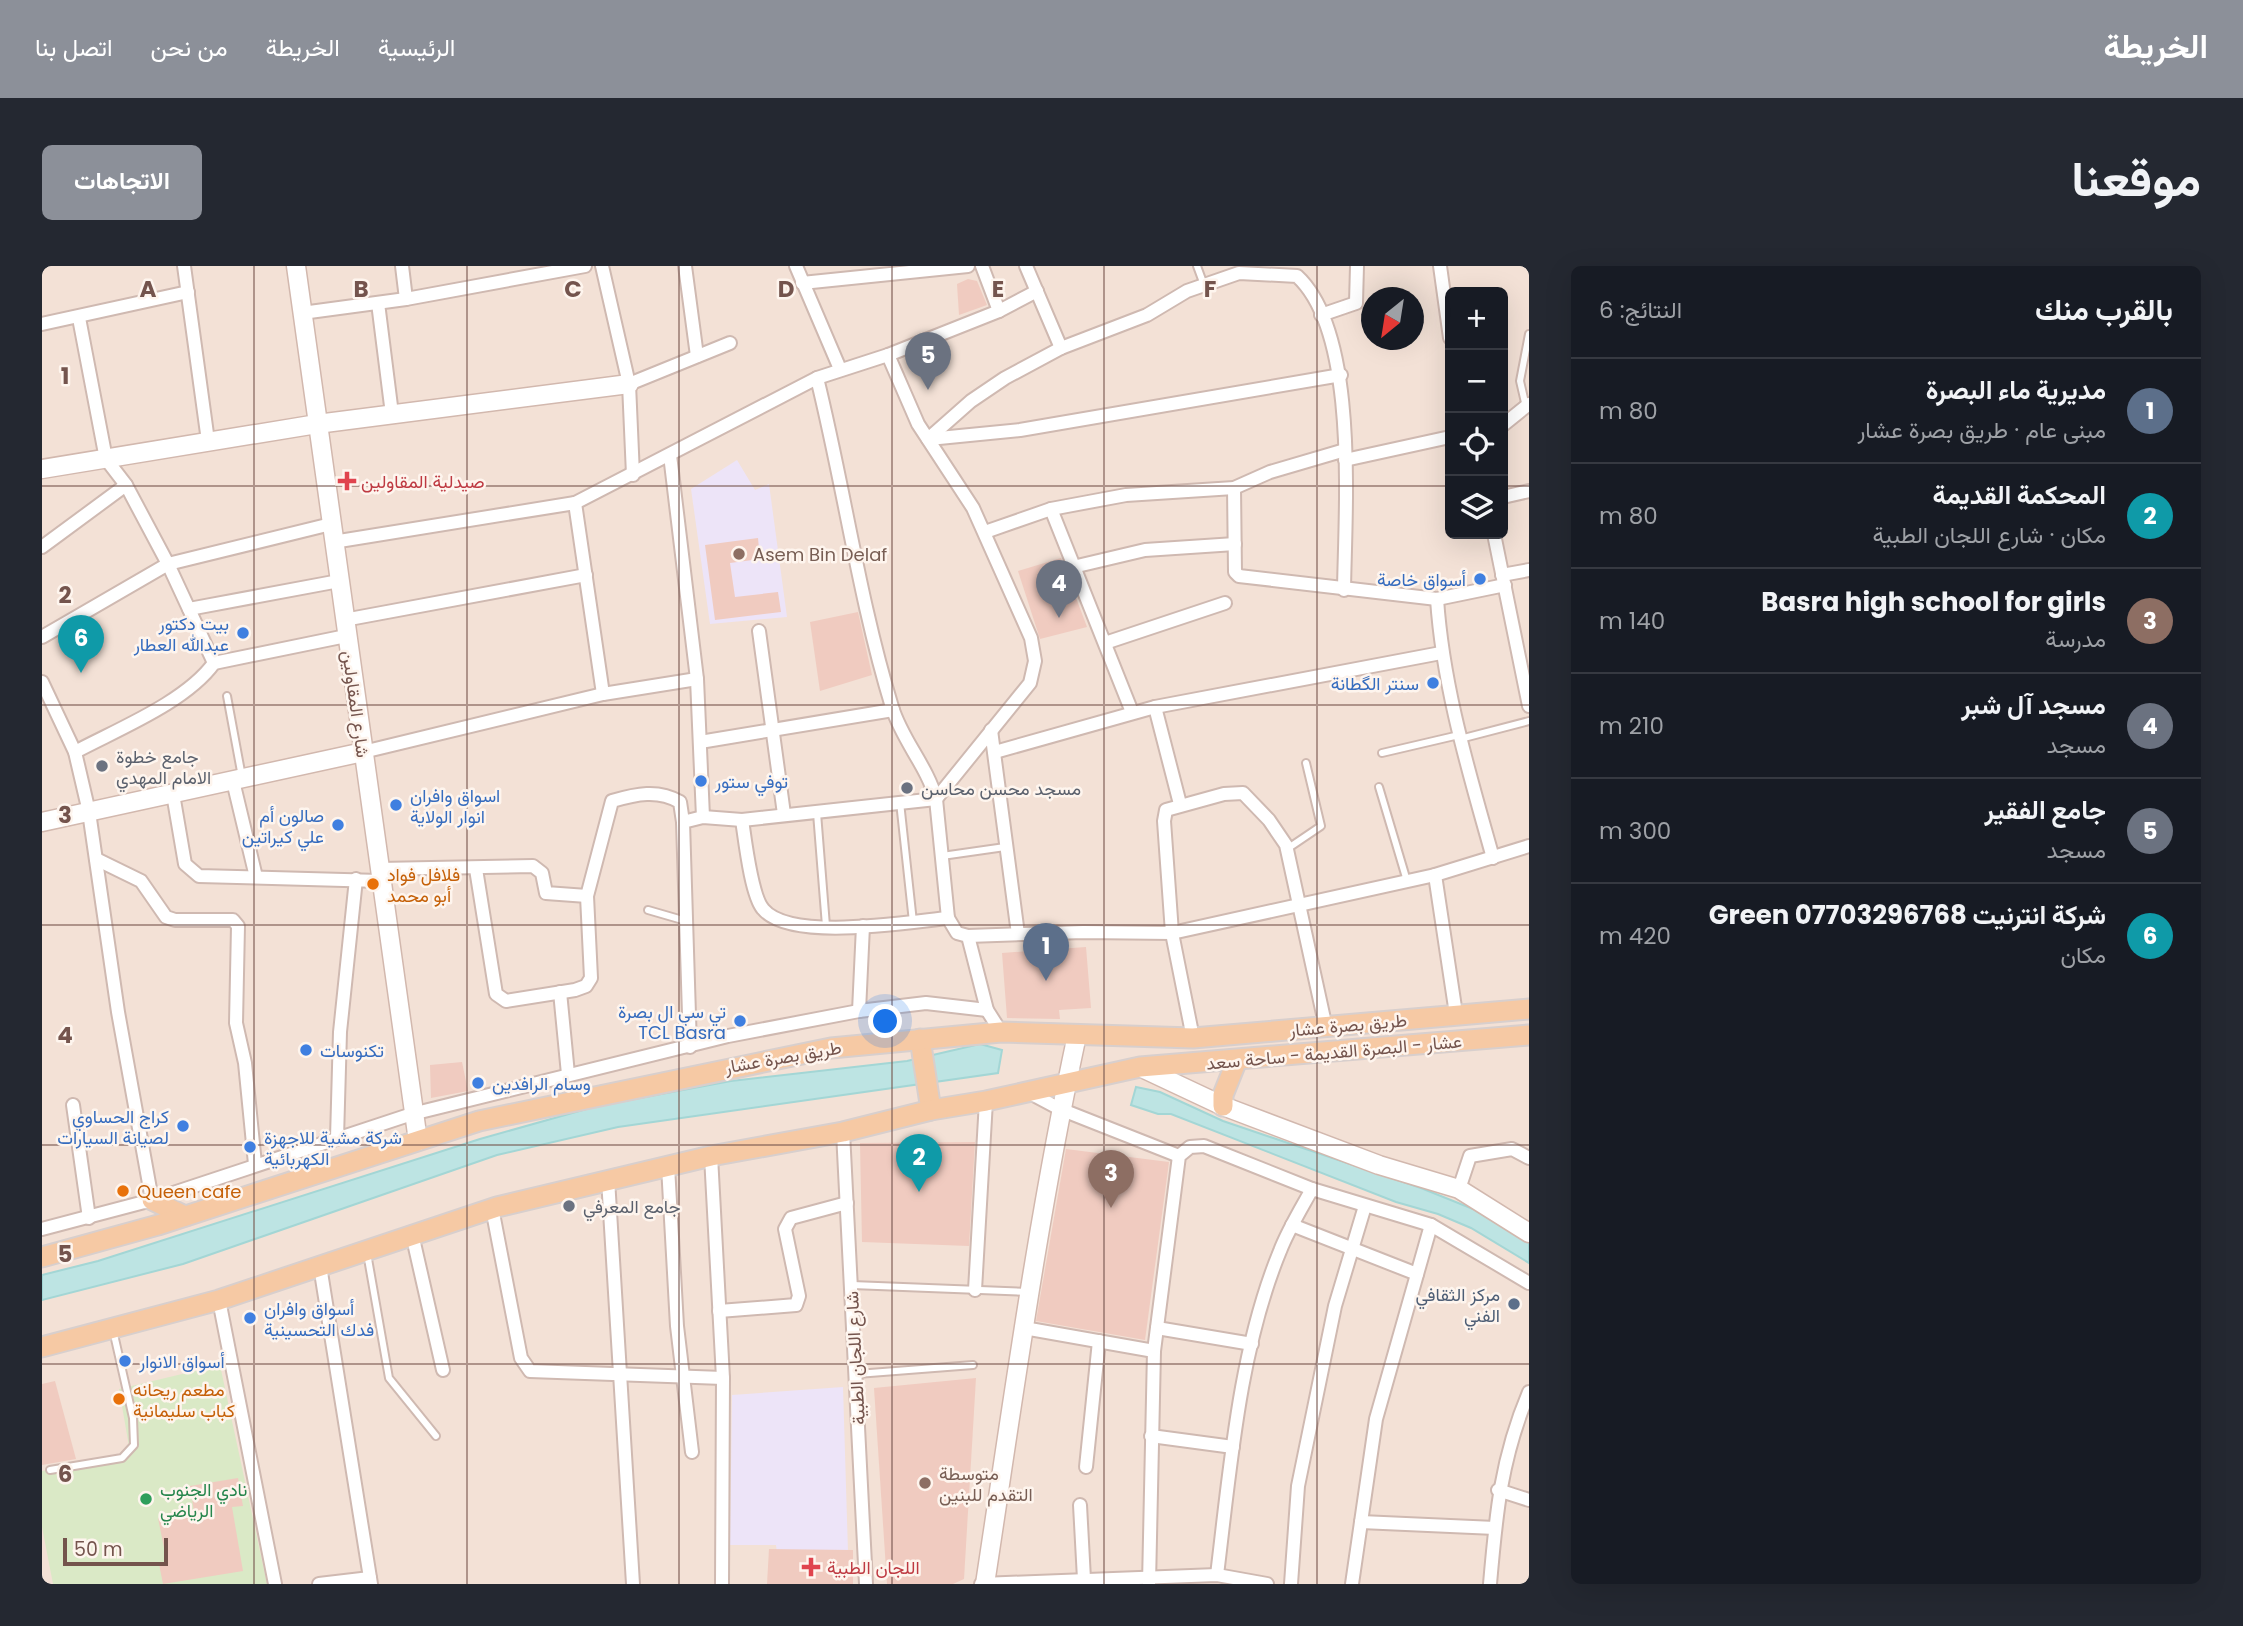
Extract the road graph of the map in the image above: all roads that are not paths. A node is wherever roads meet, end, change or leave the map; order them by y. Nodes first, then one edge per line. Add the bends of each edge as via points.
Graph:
1 (184, 266) edge
2 (296, 266) edge
3 (402, 266) edge
4 (585, 266) edge
5 (602, 266) edge
6 (685, 266) edge
7 (796, 266) edge
8 (968, 266) edge
9 (982, 266) edge
10 (1026, 266) edge
11 (1197, 266) edge
12 (1357, 266) edge
13 (1440, 266) edge
14 (903, 270) edge
15 (1238, 270) edge
16 (802, 283) junction
17 (1204, 285) junction
18 (1037, 291) junction
19 (188, 292) junction
20 (406, 299) junction
21 (1445, 302) edge
22 (378, 303) junction
23 (999, 310) junction
24 (302, 313) junction
25 (1321, 315) junction
26 (79, 317) junction
27 (42, 324) edge
28 (1529, 334) edge
29 (730, 343) dead end
30 (1061, 348) junction
31 (888, 355) junction
32 (697, 356) junction
33 (840, 369) junction
34 (1341, 375) junction
35 (817, 378) junction
36 (629, 384) junction
37 (1527, 405) edge
38 (392, 414) junction
39 (1508, 421) edge
40 (317, 424) junction
41 (1445, 438) edge
42 (929, 439) junction
43 (208, 442) junction
44 (670, 455) junction
45 (1345, 455) junction
46 (106, 459) junction
47 (43, 467) edge
48 (633, 475) junction
49 (126, 485) junction
50 (1234, 488) junction
51 (1529, 491) edge
52 (1508, 496) edge
53 (575, 503) junction
54 (1051, 509) junction
55 (332, 533) junction
56 (985, 533) junction
57 (1495, 539) edge
58 (1235, 544) junction
59 (42, 547) edge
60 (168, 564) junction
61 (1073, 567) junction
62 (1529, 570) edge
63 (586, 575) junction
64 (1503, 580) junction
65 (339, 582) junction
66 (1344, 590) junction
67 (1437, 599) junction
68 (1225, 603) dead end
69 (189, 609) junction
70 (345, 628) junction
71 (760, 631) dead end
72 (42, 637) edge
73 (1105, 643) junction
74 (1441, 653) junction
75 (214, 663) junction
76 (1525, 673) edge
77 (697, 679) junction
78 (42, 682) edge
79 (603, 694) junction
80 (227, 696) dead end
81 (1529, 706) edge
82 (1155, 707) junction
83 (893, 710) junction
84 (1132, 712) junction
85 (1529, 721) edge
86 (990, 730) junction
87 (773, 732) junction
88 (1459, 737) junction
89 (700, 742) junction
90 (75, 752) junction
91 (363, 752) junction
92 (995, 752) junction
93 (1382, 753) dead end
94 (1306, 763) dead end
95 (238, 780) junction
96 (1379, 787) dead end
97 (173, 794) junction
98 (936, 799) junction
99 (901, 802) junction
100 (1180, 804) junction
101 (816, 811) junction
102 (89, 812) junction
103 (784, 814) junction
104 (703, 817) junction
105 (742, 820) junction
106 (42, 822) edge
107 (682, 822) junction
108 (1529, 846) edge
109 (1005, 848) junction
110 (1287, 849) junction
111 (942, 856) junction
112 (1493, 858) junction
113 (96, 859) junction
114 (476, 869) junction
115 (1434, 874) junction
116 (379, 875) junction
117 (256, 877) junction
118 (356, 879) junction
119 (1407, 881) junction
120 (587, 896) junction
121 (1301, 905) junction
122 (648, 910) dead end
123 (948, 919) junction
124 (686, 920) junction
125 (913, 922) junction
126 (826, 926) junction
127 (863, 926) junction
128 (1172, 933) junction
129 (1018, 934) junction
130 (968, 936) junction
131 (560, 992) junction
132 (1529, 1009) edge
133 (987, 1010) junction
134 (859, 1011) junction
135 (1456, 1014) junction
136 (1326, 1028) junction
137 (1001, 1032) junction
138 (1077, 1035) junction
139 (1529, 1035) edge
140 (1193, 1038) junction
141 (921, 1045) junction
142 (690, 1047) junction
143 (1237, 1060) junction
144 (1140, 1067) junction
145 (568, 1074) junction
146 (1066, 1083) junction
147 (1027, 1091) junction
148 (986, 1101) junction
149 (930, 1103) junction
150 (73, 1105) dead end
151 (1223, 1107) junction
152 (1060, 1109) junction
153 (412, 1114) junction
154 (843, 1132) junction
155 (337, 1139) junction
156 (418, 1141) junction
157 (711, 1156) junction
158 (1179, 1156) junction
159 (1529, 1158) edge
160 (255, 1164) junction
161 (668, 1166) junction
162 (608, 1180) junction
163 (1311, 1189) junction
164 (1459, 1189) junction
165 (152, 1200) junction
166 (847, 1203) junction
167 (1365, 1206) junction
168 (492, 1208) junction
169 (185, 1216) junction
170 (89, 1218) junction
171 (1292, 1225) junction
172 (1432, 1226) junction
173 (42, 1229) edge
174 (1529, 1233) edge
175 (412, 1234) junction
176 (1352, 1250) junction
177 (366, 1251) junction
178 (42, 1257) edge
179 (320, 1266) junction
180 (1418, 1274) junction
181 (1529, 1283) edge
182 (852, 1285) junction
183 (975, 1290) junction
184 (1029, 1292) junction
185 (219, 1300) junction
186 (719, 1311) junction
187 (112, 1328) junction
188 (1024, 1328) junction
189 (1157, 1328) junction
190 (1100, 1341) junction
191 (1252, 1344) junction
192 (42, 1347) edge
193 (1154, 1351) junction
194 (973, 1365) dead end
195 (443, 1370) dead end
196 (621, 1373) junction
197 (857, 1374) junction
198 (683, 1376) junction
199 (723, 1378) junction
200 (1529, 1392) edge
201 (436, 1436) dead end
202 (1151, 1436) junction
203 (1233, 1447) junction
204 (692, 1452) dead end
205 (1086, 1467) dead end
206 (50, 1471) dead end
207 (1498, 1490) junction
208 (1529, 1500) edge
209 (1080, 1505) dead end
210 (1361, 1522) junction
211 (1495, 1528) junction
212 (1217, 1575) junction
213 (1084, 1579) junction
214 (1149, 1580) edge
215 (370, 1581) edge
216 (984, 1583) edge
217 (1259, 1583) edge
218 (275, 1584) edge
219 (319, 1584) edge
220 (632, 1584) edge
221 (722, 1584) edge
222 (866, 1584) edge
223 (1290, 1584) edge
224 (1352, 1584) edge
225 (1490, 1584) edge

1 - 19 street
2 - 24 street, شارع المقاولين
3 - 20 street
4 - 20 street
5 - 36 street
6 - 32 street
7 - 16 street
8 - 14 street
9 - 23 street
10 - 18 street
11 - 17 lane
12 - 25 street via 1356,303
13 - 21 street
14 - 16 street
15 - 17 street
15 - 25 street via 1297,276
16 - 33 street
17 - 30 street via 1147,315
18 - 23 street
18 - 30 street
19 - 26 street
19 - 43 street
20 - 22 street
22 - 24 street
22 - 38 street
23 - 31 street
24 - 40 street, شارع المقاولين
25 - 34 street
26 - 27 street
26 - 46 street
28 - 37 lane via 1520,381
29 - 32 street
30 - 42 street via 1004,378
31 - 33 street
31 - 42 street
32 - 36 street
33 - 35 street
34 - 42 street via 1020,430
34 - 45 street
35 - 44 street
35 - 83 street via 840,472 851,543
36 - 38 street
36 - 48 street
37 - 39 street
38 - 40 street
40 - 43 street
40 - 55 street, شارع المقاولين
41 - 45 street
42 - 56 street
43 - 46 street
44 - 48 street
44 - 77 street
45 - 50 street via 1270,472
45 - 66 street
46 - 47 street
46 - 49 street
48 - 53 street
49 - 59 street
49 - 60 street
50 - 54 street via 1126,495
50 - 58 street
51 - 52 street
53 - 55 street
53 - 63 street
54 - 56 street
54 - 61 street
55 - 60 street
55 - 65 street, شارع المقاولين
56 - 86 street via 1031,638 1035,661 1030,683
57 - 64 street
58 - 61 street via 1145,551
58 - 66 street via 1239,576
60 - 69 street
60 - 72 street
61 - 73 street
62 - 64 street
63 - 70 street
63 - 79 street
64 - 67 street
64 - 76 street
65 - 69 street
65 - 70 street, شارع المقاولين
66 - 67 street
67 - 74 street
68 - 73 street
69 - 75 street
70 - 75 street
70 - 91 street, شارع المقاولين
71 - 87 street
73 - 84 street
74 - 82 street
74 - 88 street
75 - 90 street via 182,692
76 - 81 street
77 - 79 street
77 - 89 street
78 - 90 street
79 - 91 street
80 - 95 lane
82 - 84 street
82 - 100 street
83 - 87 street
83 - 98 street
84 - 92 street
85 - 88 lane
86 - 92 street
86 - 98 street
87 - 89 street
87 - 103 street
88 - 93 lane
88 - 112 street
89 - 104 street
90 - 102 street
91 - 95 street
91 - 116 street, شارع المقاولين
92 - 109 street
94 - 110 lane via 1321,826
95 - 97 street
95 - 117 street
96 - 119 lane
97 - 102 street
97 - 117 street via 185,864 191,872
98 - 99 street
98 - 111 street
99 - 101 street
99 - 125 lane
100 - 110 street via 1243,793 1269,820
100 - 128 street via 1166,810 1164,821
101 - 103 street
101 - 126 lane
102 - 106 street
102 - 113 street
103 - 105 street
104 - 105 street
104 - 107 street
105 - 126 street via 761,908 797,925
107 - 120 street via 680,802 667,794 612,800
107 - 124 street
108 - 112 street
109 - 111 lane
109 - 129 street
110 - 121 street
111 - 123 street
112 - 115 street
113 - 160 street via 141,881 166,917 233,920 238,926 236,1023 245,1063
113 - 165 street
114 - 116 street
114 - 120 street via 533,866 542,873 546,893
114 - 131 street via 496,994 506,1002
115 - 119 street
115 - 135 street
116 - 118 street
116 - 153 street, شارع المقاولين
117 - 118 street
118 - 155 street via 340,1032
119 - 121 street
120 - 131 street via 591,978 586,986
121 - 128 street
121 - 136 street
122 - 124 lane
123 - 125 street
123 - 130 street via 957,933
124 - 142 street
125 - 127 street
126 - 127 street
127 - 134 street
128 - 129 street
128 - 140 street
129 - 130 street
130 - 133 street
131 - 145 street
132 - 135 main road, طريق بصرة عشار
133 - 134 street via 926,1003
133 - 137 street
134 - 142 street
135 - 136 main road, طريق بصرة عشار
136 - 140 main road, طريق بصرة عشار
137 - 138 main road, طريق بصرة عشار
137 - 141 main road, طريق بصرة عشار
138 - 140 main road, طريق بصرة عشار
138 - 146 street
139 - 143 main road, عشار - البصرة القديمة - ساحة سعد
141 - 149 main road
141 - 156 main road, طريق بصرة عشار via 831,1048 478,1121
142 - 145 street
143 - 144 main road, عشار - البصرة القديمة - ساحة سعد
143 - 151 main road
144 - 146 main road, عشار - البصرة القديمة - ساحة سعد
144 - 151 street
145 - 153 street
146 - 147 main road, عشار - البصرة القديمة - ساحة سعد
146 - 152 street
147 - 148 main road, عشار - البصرة القديمة - ساحة سعد
147 - 152 street
148 - 149 main road, عشار - البصرة القديمة - ساحة سعد
148 - 183 street
149 - 154 main road, عشار - البصرة القديمة - ساحة سعد
150 - 170 street
151 - 164 street
152 - 158 street
152 - 184 street
153 - 155 street
153 - 156 street, شارع المقاولين
154 - 157 main road, عشار - البصرة القديمة - ساحة سعد
154 - 166 street, شارع اللجان الطبية
155 - 160 street
156 - 169 main road, طريق بصرة عشار
157 - 161 main road, عشار - البصرة القديمة - ساحة سعد
157 - 186 street
158 - 163 street via 1190,1147 1204,1146
158 - 189 street
159 - 164 street via 1512,1149 1470,1156
160 - 165 street
161 - 162 main road, عشار - البصرة القديمة - ساحة سعد
161 - 198 street
162 - 168 main road, عشار - البصرة القديمة - ساحة سعد
162 - 196 street
163 - 167 street
163 - 171 street
164 - 174 street
165 - 169 main road
165 - 170 street
166 - 182 street, شارع اللجان الطبية
166 - 186 street via 791,1218 785,1229 799,1296 796,1305
167 - 172 street
167 - 176 street
168 - 175 main road, عشار - البصرة القديمة - ساحة سعد
168 - 196 street via 521,1358 530,1371
169 - 178 main road, طريق بصرة عشار
170 - 173 street
171 - 176 street
171 - 191 street via 1279,1251
172 - 180 street
172 - 181 street
175 - 177 main road, عشار - البصرة القديمة - ساحة سعد
175 - 195 street
176 - 180 street
176 - 223 street via 1335,1306 1298,1486
177 - 179 main road, عشار - البصرة القديمة - ساحة سعد
177 - 201 lane via 389,1378
179 - 185 main road, عشار - البصرة القديمة - ساحة سعد
179 - 215 street
180 - 210 street via 1376,1419
182 - 183 lane
182 - 197 street, شارع اللجان الطبية
183 - 184 lane
184 - 188 street
185 - 187 main road, عشار - البصرة القديمة - ساحة سعد
185 - 218 street
186 - 199 street
187 - 192 main road, عشار - البصرة القديمة - ساحة سعد
187 - 206 lane via 134,1445 122,1458
188 - 190 street
188 - 216 street
189 - 191 street
189 - 193 street
190 - 193 street
190 - 205 street
191 - 203 street
193 - 202 street
194 - 197 lane
196 - 198 street
196 - 220 street
197 - 222 street, شارع اللجان الطبية
198 - 199 street
198 - 204 street
199 - 221 street
200 - 207 street
202 - 203 street
202 - 214 street
203 - 212 street
207 - 208 street
207 - 211 street
209 - 213 street
210 - 211 street
210 - 224 street
211 - 225 street
212 - 214 street
212 - 217 street
213 - 214 street
213 - 216 street
215 - 219 street

